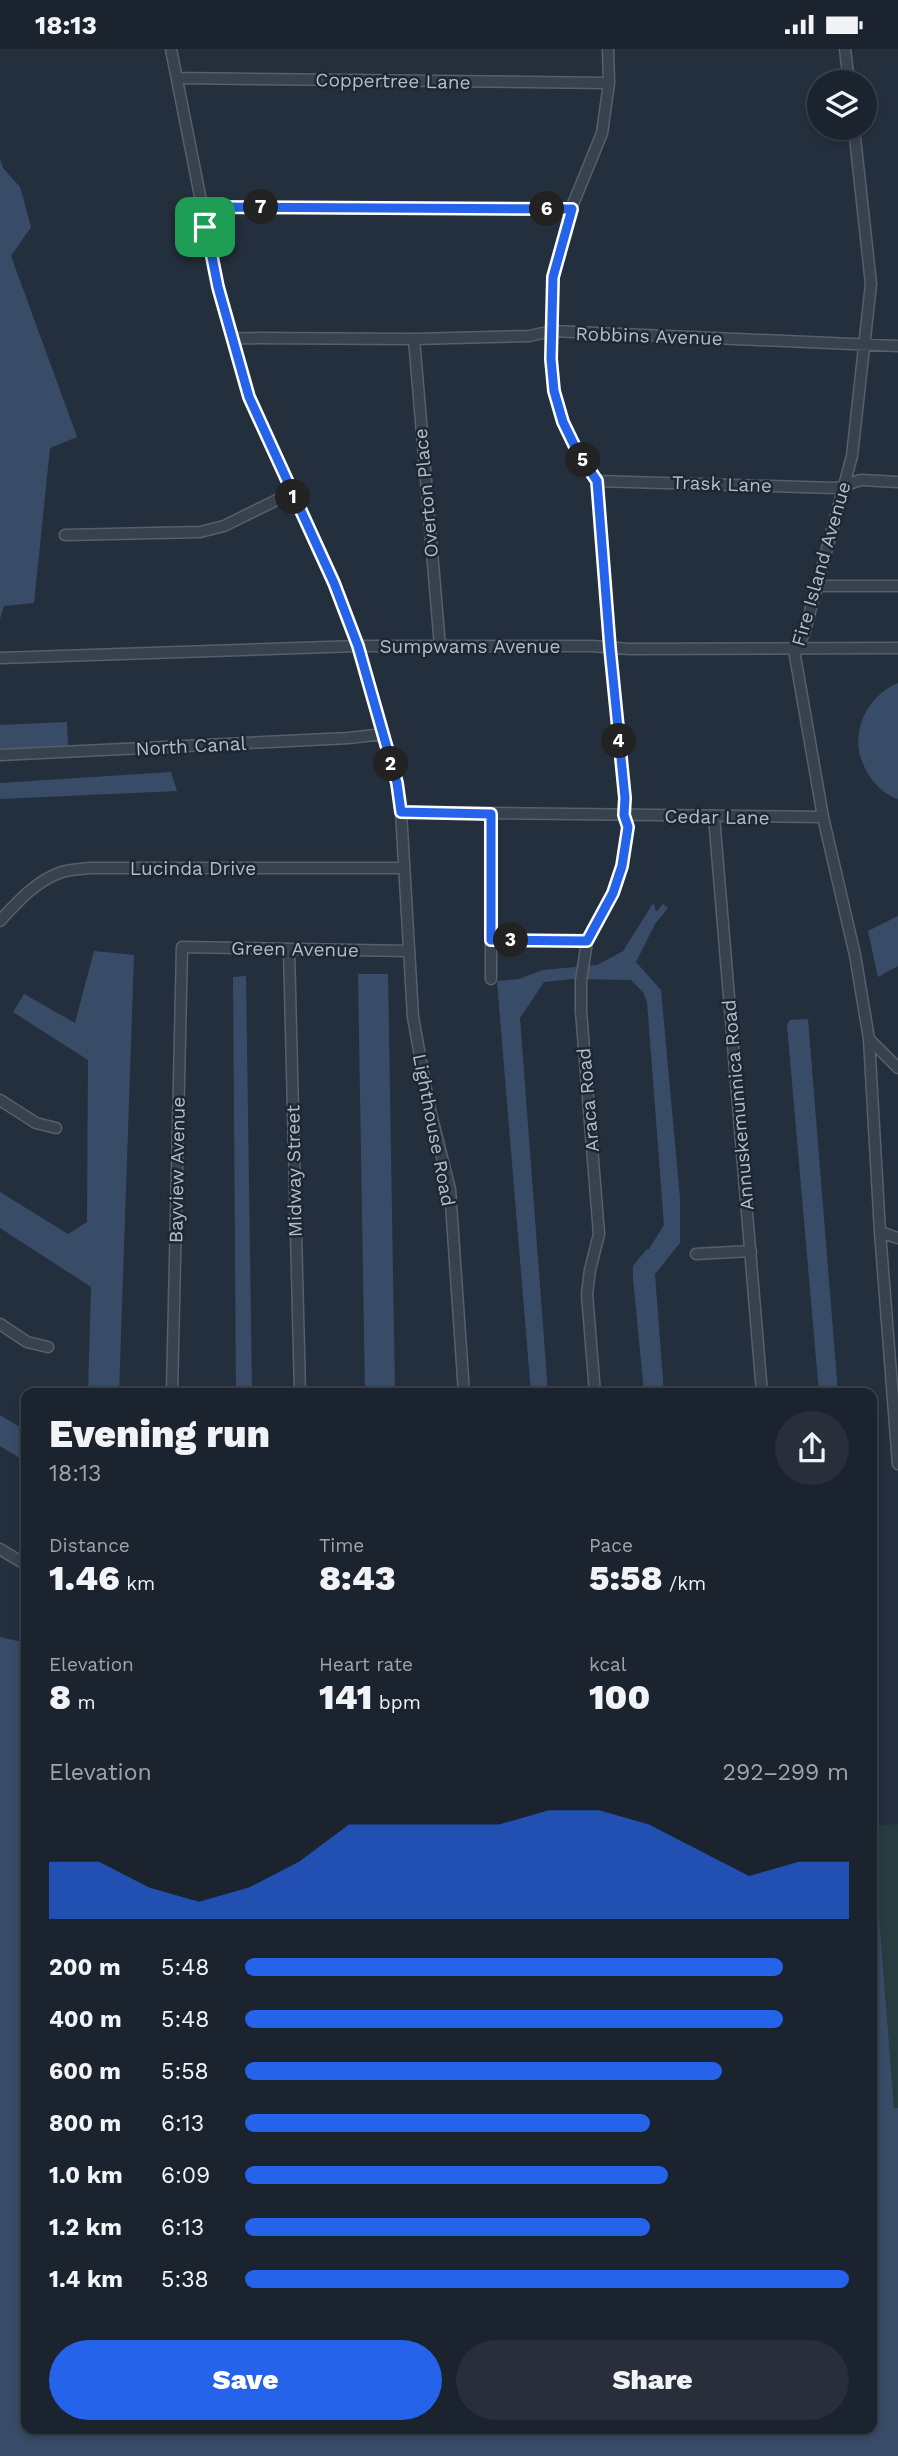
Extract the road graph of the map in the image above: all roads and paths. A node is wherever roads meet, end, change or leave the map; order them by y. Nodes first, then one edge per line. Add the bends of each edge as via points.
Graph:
1 (171, 49) edge
2 (608, 49) edge
3 (845, 49) edge
4 (848, 70) edge
5 (177, 78) junction
6 (610, 83) junction
7 (855, 140) edge
8 (202, 207) junction
9 (572, 209) junction
10 (552, 331) junction
11 (233, 338) junction
12 (414, 339) junction
13 (864, 345) junction
14 (898, 347) edge
15 (597, 481) junction
16 (898, 482) edge
17 (846, 484) junction
18 (291, 493) junction
19 (65, 535) dead end
20 (817, 586) junction
21 (898, 586) edge
22 (358, 646) junction
23 (440, 646) junction
24 (610, 648) junction
25 (898, 648) edge
26 (794, 650) junction
27 (0, 658) edge
28 (383, 734) junction
29 (0, 755) edge
30 (401, 812) junction
31 (491, 814) junction
32 (624, 815) junction
33 (714, 817) junction
34 (823, 817) junction
35 (404, 869) junction
36 (0, 921) edge
37 (491, 940) junction
38 (587, 941) junction
39 (182, 947) joint
40 (289, 949) junction
41 (408, 951) junction
42 (491, 979) dead end
43 (869, 1039) junction
44 (898, 1068) edge
45 (0, 1100) edge
46 (56, 1128) dead end
47 (880, 1232) junction
48 (898, 1238) edge
49 (751, 1251) junction
50 (696, 1254) dead end
51 (0, 1324) edge
52 (48, 1347) dead end
53 (172, 1388) edge
54 (300, 1388) edge
55 (464, 1388) edge
56 (595, 1388) edge
57 (762, 1388) edge
58 (898, 1464) edge
59 (0, 1549) edge
60 (21, 1562) edge

1 - 5 street
2 - 6 street
3 - 4 street
5 - 6 street, Coppertree Lane
5 - 8 street
6 - 9 street via 602,133
7 - 13 street, Fire Island Avenue via 871,283
8 - 9 street
8 - 11 street
9 - 10 street via 553,277
10 - 12 street, Robbins Avenue via 529,336
10 - 13 street, Robbins Avenue
10 - 15 street via 554,391 563,422
11 - 12 street, Robbins Avenue
11 - 18 street via 249,397
12 - 23 street, Overton Place
13 - 14 street, Robbins Avenue
13 - 17 street, Fire Island Avenue
15 - 17 street, Trask Lane via 836,488
15 - 24 street, Araca Road
16 - 17 street, Trask Lane
17 - 20 street, Fire Island Avenue
18 - 19 street via 224,526 200,532
18 - 22 street
20 - 21 street
20 - 26 street, Fire Island Avenue via 804,634
22 - 23 street, Sumpwams Avenue
22 - 27 street, Sumpwams Avenue
22 - 28 street
23 - 24 street, Sumpwams Avenue
24 - 26 street, Sumpwams Avenue
24 - 32 street, Araca Road
25 - 26 street, Sumpwams Avenue
26 - 34 street, Fire Island Avenue
28 - 29 street, North Canal
28 - 30 street
30 - 31 street, Cedar Lane
30 - 35 street
31 - 32 street, Cedar Lane
31 - 37 street
32 - 33 street, Cedar Lane
32 - 38 street, Araca Road via 628,827 622,866
33 - 34 street, Cedar Lane
33 - 49 street, Annuskemunnica Road
34 - 43 street, Fire Island Avenue
35 - 36 street, Lucinda Drive via 90,868 62,872 43,881
35 - 41 street
37 - 38 street
37 - 42 street
38 - 56 street, Araca Road via 581,1011 599,1234 587,1294
39 - 40 street, Green Avenue
39 - 53 street, Bayview Avenue
40 - 41 street, Green Avenue
40 - 54 street, Midway Street
41 - 55 street, Lighthouse Road via 421,1065 450,1189
43 - 44 street
43 - 47 street, Fire Island Avenue
45 - 46 street via 36,1123
47 - 48 street
47 - 58 street, Fire Island Avenue
49 - 50 street
49 - 57 street, Annuskemunnica Road
51 - 52 street via 27,1342
59 - 60 street

